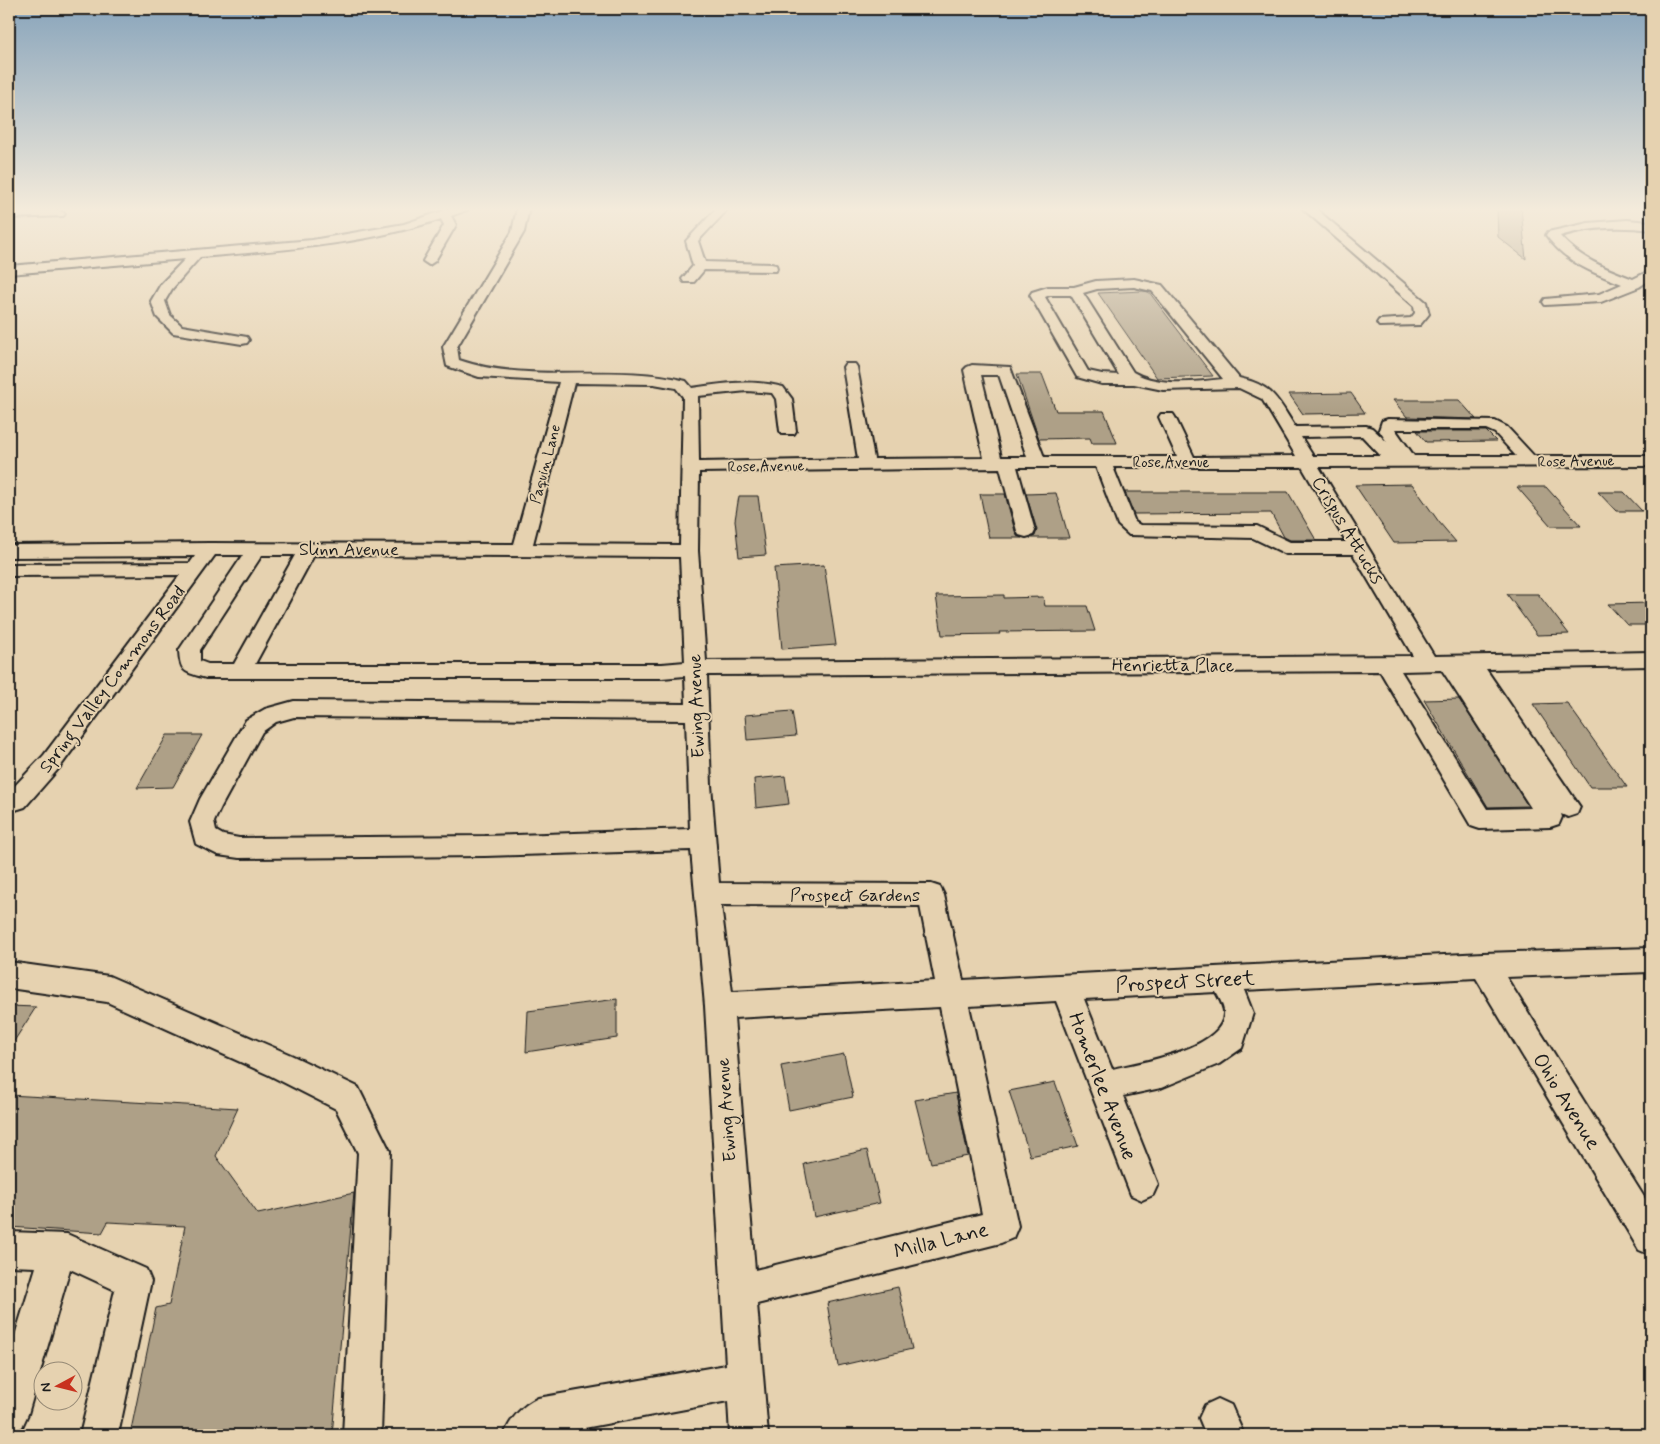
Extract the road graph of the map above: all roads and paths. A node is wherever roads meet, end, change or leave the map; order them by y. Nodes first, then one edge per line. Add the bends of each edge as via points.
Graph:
1 (177, 275) edge
2 (492, 275) edge
3 (692, 275) edge
4 (1386, 275) edge
5 (1612, 275) edge
6 (1649, 275) edge
7 (689, 279) dead end
8 (1634, 284) junction
9 (1075, 291) junction
10 (1550, 302) dead end
11 (1384, 323) dead end
12 (242, 340) dead end
13 (850, 367) dead end
14 (568, 378) junction
15 (1133, 380) junction
16 (1234, 382) junction
17 (690, 393) junction
18 (1167, 417) dead end
19 (788, 432) dead end
20 (1290, 432) junction
21 (1651, 461) edge
22 (1037, 462) junction
23 (1103, 462) junction
24 (1188, 462) junction
25 (1308, 462) junction
26 (1402, 462) junction
27 (1530, 462) junction
28 (1001, 463) junction
29 (867, 465) junction
30 (692, 467) junction
31 (1026, 531) dead end
32 (1359, 548) junction
33 (210, 549) junction
34 (257, 549) junction
35 (308, 549) junction
36 (522, 550) junction
37 (9, 551) edge
38 (689, 551) junction
39 (195, 569) junction
40 (9, 570) edge
41 (1651, 659) edge
42 (1448, 663) junction
43 (1386, 664) junction
44 (696, 668) junction
45 (241, 670) junction
46 (697, 712) junction
47 (9, 802) edge
48 (1568, 807) dead end
49 (703, 839) junction
50 (707, 894) junction
51 (1651, 960) edge
52 (1483, 965) junction
53 (9, 976) edge
54 (1225, 978) junction
55 (1065, 987) junction
56 (952, 994) junction
57 (719, 1006) junction
58 (1103, 1086) junction
59 (1142, 1184) dead end
60 (1651, 1238) edge
61 (9, 1249) edge
62 (58, 1251) junction
63 (739, 1291) junction
64 (745, 1380) junction
65 (9, 1414) edge
66 (531, 1426) edge
67 (99, 1435) edge
68 (362, 1435) edge
69 (749, 1435) edge

1 - 12 street via 158,300 164,317 178,330
2 - 14 street via 450,347 452,362 479,372
3 - 7 street
4 - 11 street via 1421,306 1422,314 1415,322
5 - 8 street
6 - 8 street
8 - 10 street via 1601,298
9 - 15 street
9 - 15 street via 1037,295 1082,374 1102,379
9 - 16 street via 1096,285 1134,283 1157,288
13 - 29 street
14 - 17 street via 654,379 681,384
14 - 36 street, Paquin Lane
15 - 16 street via 1166,386
16 - 20 street, Crispus Attucks via 1268,396
17 - 19 street via 722,388 778,390 784,399
17 - 30 street, Ewing Avenue
18 - 24 street
20 - 25 street, Crispus Attucks
20 - 26 street via 1366,431
21 - 27 street, Rose Avenue
22 - 23 street, Rose Avenue
22 - 28 street, Rose Avenue
22 - 28 street via 1005,370 972,370
23 - 24 street, Rose Avenue
23 - 32 street via 1127,524 1136,530 1256,532 1286,548
24 - 25 street, Rose Avenue
25 - 26 street, Rose Avenue
25 - 32 street, Crispus Attucks
26 - 27 street, Rose Avenue
26 - 27 street via 1387,430 1388,424 1489,424 1501,430
28 - 29 street, Rose Avenue
28 - 31 street
29 - 30 street, Rose Avenue
30 - 38 street, Ewing Avenue
32 - 42 street, Crispus Attucks
33 - 34 street, Slinn Avenue
33 - 37 street, Slinn Avenue
33 - 39 street, Spring Valley Commons Road
34 - 35 street, Slinn Avenue
34 - 45 street, Henrietta Place via 189,650 190,665 206,671
35 - 36 street, Slinn Avenue
35 - 45 street
36 - 38 street, Slinn Avenue
38 - 44 street, Ewing Avenue
39 - 40 street
39 - 47 street, Spring Valley Commons Road via 52,761 16,800
41 - 42 street, Henrietta Place
42 - 43 street, Henrietta Place
42 - 43 street via 1550,817 1480,819
42 - 48 street
43 - 44 street, Henrietta Place
44 - 45 street, Henrietta Place via 662,671
44 - 46 street, Ewing Avenue
46 - 49 street, Ewing Avenue
46 - 49 street via 294,709 277,712 254,726 202,822 204,837 218,845 239,848 484,846
49 - 50 street, Ewing Avenue
50 - 56 street, Prospect Gardens via 931,895
50 - 57 street, Ewing Avenue
51 - 52 street, Prospect Street
52 - 54 street, Prospect Street
52 - 60 street, Ohio Avenue
53 - 68 street via 109,989 347,1098 374,1152
54 - 55 street, Prospect Street
54 - 58 street via 1239,1012 1232,1038 1209,1054 1161,1073
55 - 56 street, Prospect Street
55 - 58 street, Homerlee Avenue
56 - 57 street, Prospect Street
56 - 63 street, Milla Lane via 1001,1226
57 - 63 street, Ewing Avenue
58 - 59 street, Homerlee Avenue
61 - 62 street
62 - 65 street
62 - 67 street via 67,1251 134,1281
63 - 64 street, Ewing Avenue
64 - 66 street
64 - 69 street, Ewing Avenue

